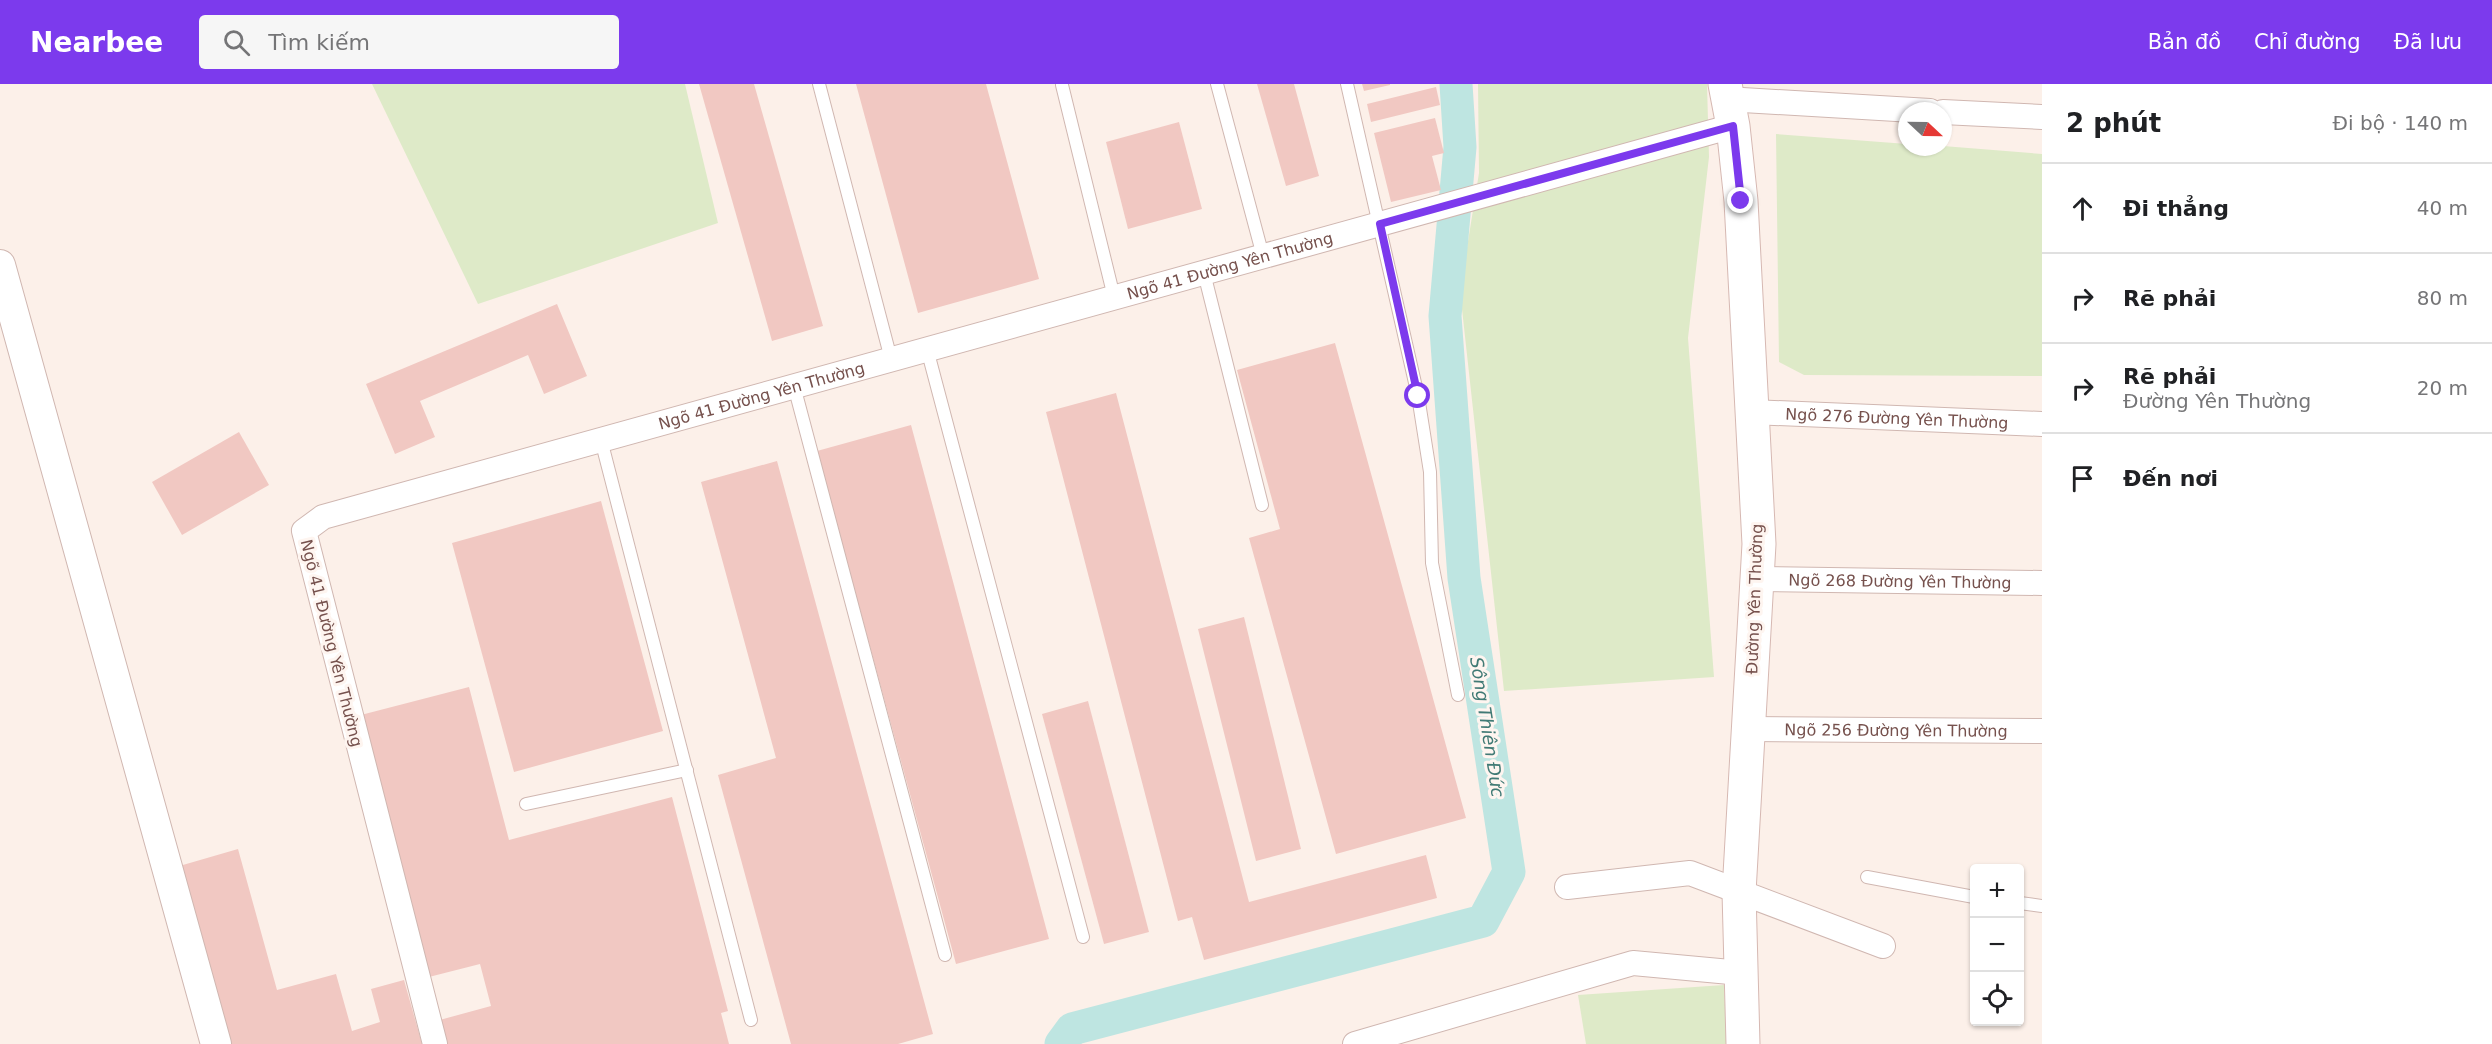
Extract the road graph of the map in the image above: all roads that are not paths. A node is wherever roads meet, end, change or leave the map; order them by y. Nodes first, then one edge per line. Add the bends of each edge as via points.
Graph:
1 (819, 84) edge
2 (1217, 84) edge
3 (1347, 84) edge
4 (1062, 85) edge
5 (1728, 103) edge
6 (1898, 110) edge
7 (1952, 112) edge
8 (2042, 117) edge
9 (1380, 224) junction
10 (1263, 256) junction
11 (0, 265) edge
12 (1204, 273) junction
13 (1113, 297) junction
14 (927, 349) junction
15 (891, 359) junction
16 (794, 386) junction
17 (1751, 412) junction
18 (2042, 424) edge
19 (601, 440) junction
20 (1262, 505) dead end
21 (1758, 579) junction
22 (2042, 583) edge
23 (1458, 695) dead end
24 (1749, 729) junction
25 (2042, 731) edge
26 (687, 770) junction
27 (526, 804) dead end
28 (1867, 877) dead end
29 (1567, 887) dead end
30 (1739, 892) junction
31 (1970, 896) edge
32 (2024, 904) edge
33 (2042, 906) edge
34 (1083, 937) dead end
35 (1883, 946) dead end
36 (945, 955) dead end
37 (1742, 973) junction
38 (751, 1020) dead end
39 (216, 1044) edge
40 (435, 1044) edge
41 (1355, 1044) edge
42 (1743, 1044) edge

1 - 15 lane
2 - 10 lane
3 - 9 lane
4 - 13 lane
5 - 6 street, Ngõ 41 Đường Yên Thường
5 - 9 street, Ngõ 41 Đường Yên Thường via 1497,191
5 - 17 main road, Đường Yên Thường via 1741,201
7 - 8 street
9 - 10 street, Ngõ 41 Đường Yên Thường
9 - 23 lane via 1430,472 1432,564
10 - 12 street, Ngõ 41 Đường Yên Thường
11 - 39 street
12 - 13 street, Ngõ 41 Đường Yên Thường
12 - 20 lane
13 - 14 street, Ngõ 41 Đường Yên Thường
14 - 15 street, Ngõ 41 Đường Yên Thường
14 - 34 lane
15 - 16 street, Ngõ 41 Đường Yên Thường
16 - 19 street, Ngõ 41 Đường Yên Thường
16 - 36 lane
17 - 18 street, Ngõ 276 Đường Yên Thường
17 - 21 main road, Đường Yên Thường
19 - 26 lane
19 - 40 street, Ngõ 41 Đường Yên Thường via 323,517 304,531
21 - 22 street, Ngõ 268 Đường Yên Thường
21 - 24 main road, Đường Yên Thường
24 - 25 street, Ngõ 256 Đường Yên Thường
24 - 30 main road, Đường Yên Thường
26 - 27 lane
26 - 38 lane
28 - 31 lane
29 - 30 street via 1690,873
30 - 35 street
30 - 37 main road, Đường Yên Thường
32 - 33 lane
37 - 41 street via 1634,963
37 - 42 main road, Đường Yên Thường

